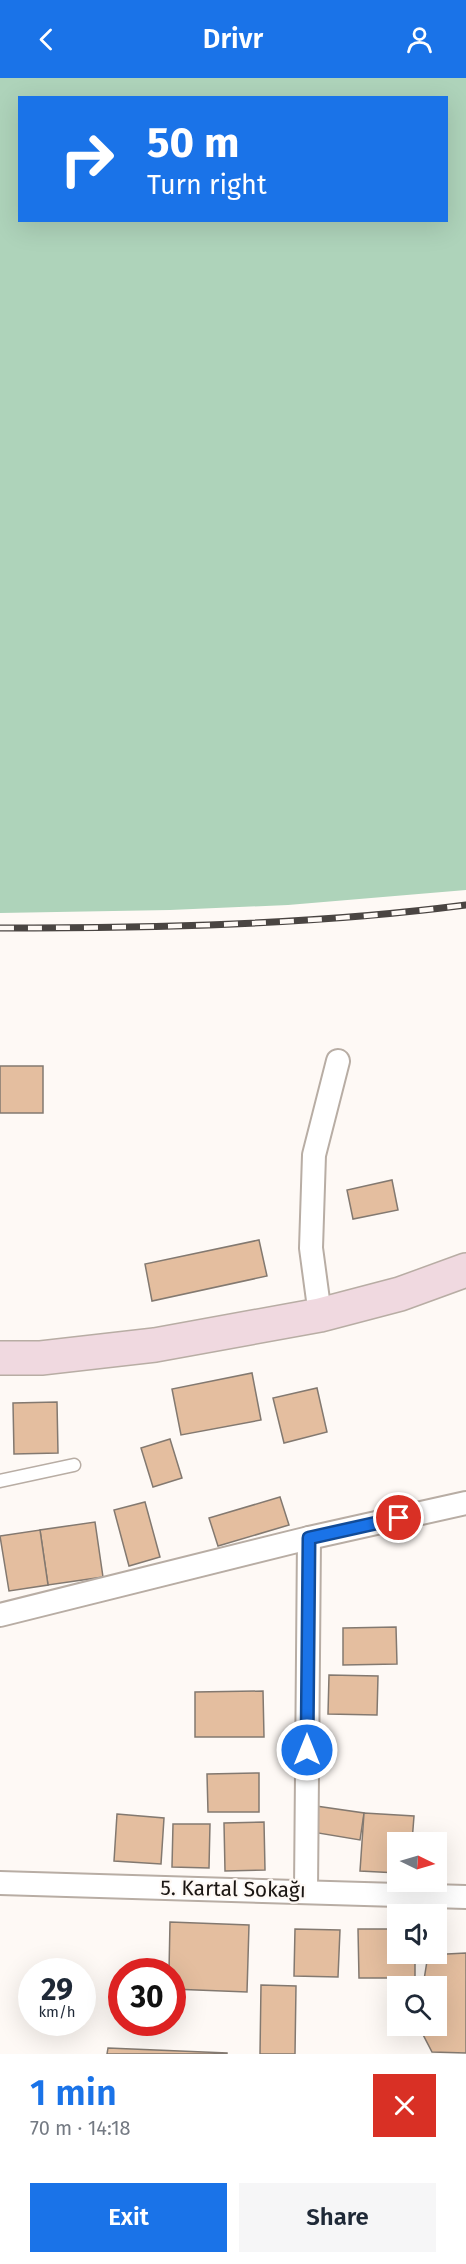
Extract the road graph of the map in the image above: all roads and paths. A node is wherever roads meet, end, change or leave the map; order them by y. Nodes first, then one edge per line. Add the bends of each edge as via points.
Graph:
1 (338, 1061) dead end
2 (466, 1270) edge
3 (321, 1315) junction
4 (0, 1358) edge
5 (74, 1465) dead end
6 (0, 1481) edge
7 (466, 1503) edge
8 (309, 1538) junction
9 (0, 1615) edge
10 (0, 1882) edge
11 (306, 1891) junction
12 (466, 1897) edge

1 - 3 street via 314,1155 311,1248
2 - 3 street via 400,1294
3 - 4 street via 155,1346 41,1358
5 - 6 lane
7 - 8 street
8 - 9 street
8 - 11 street
10 - 11 street, 5. Kartal Sokağı
11 - 12 street, 5. Kartal Sokağı

